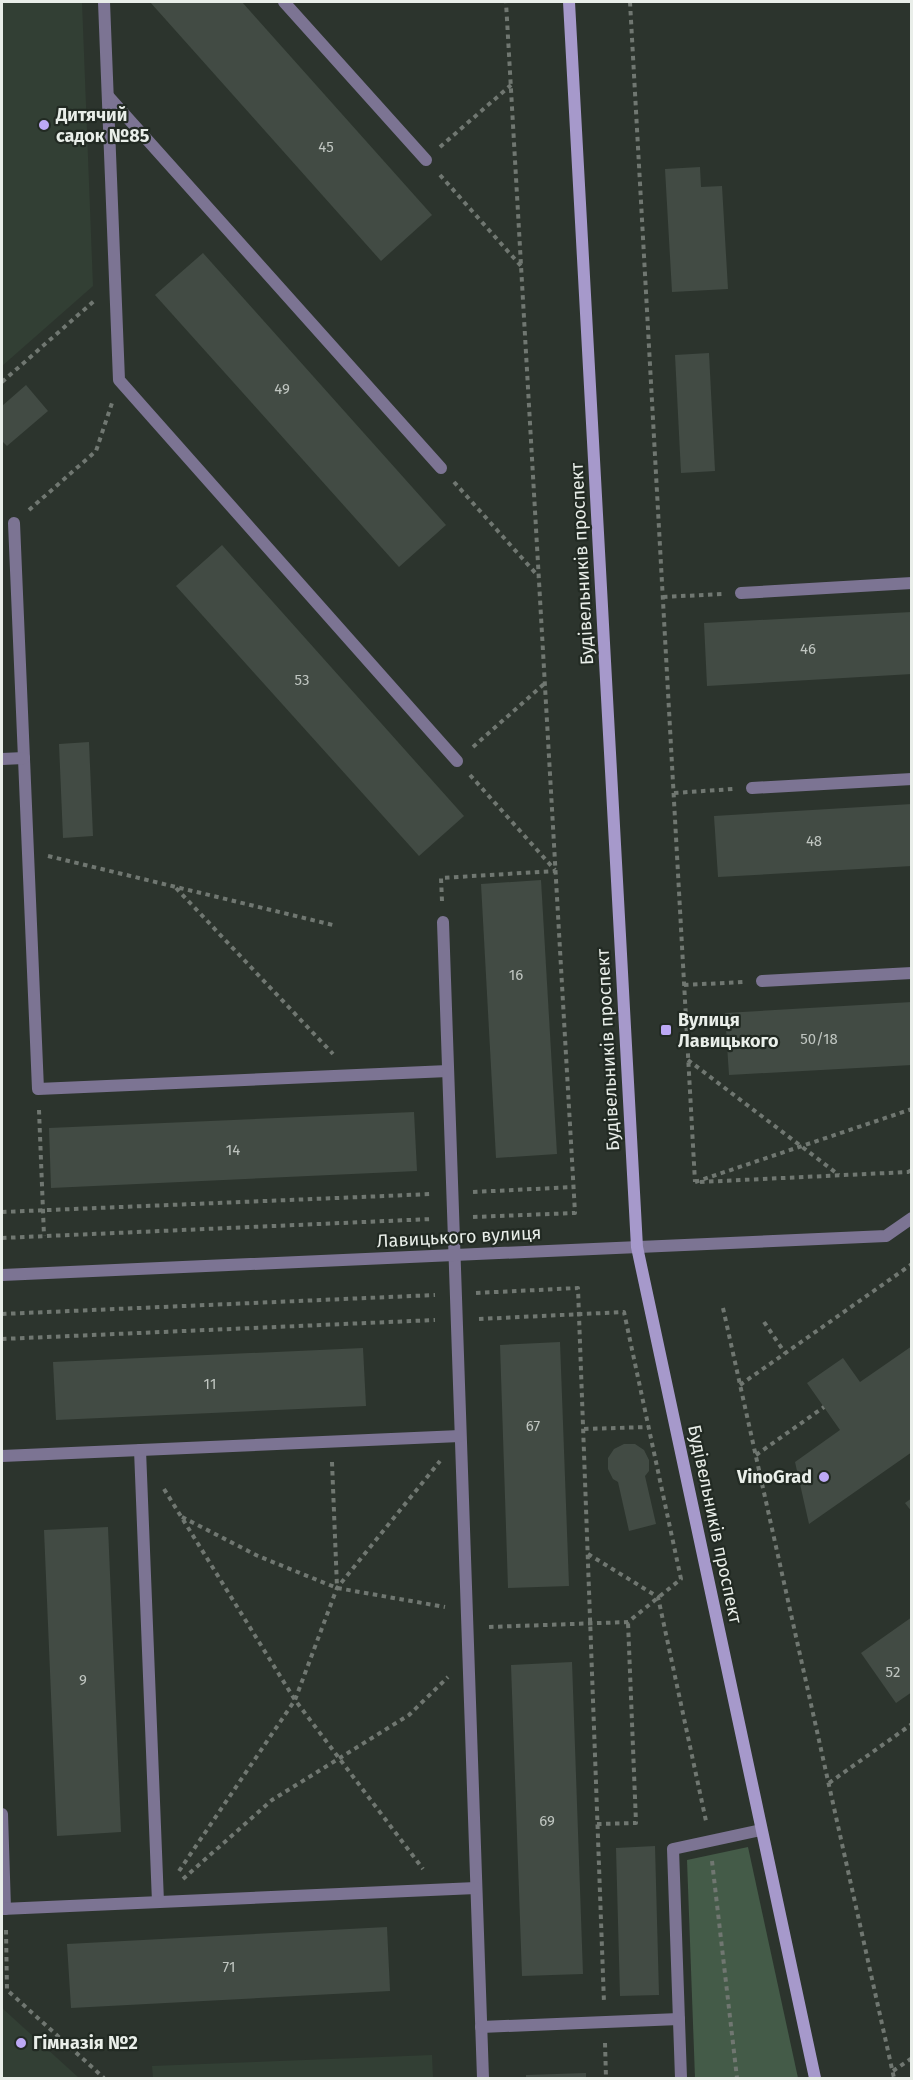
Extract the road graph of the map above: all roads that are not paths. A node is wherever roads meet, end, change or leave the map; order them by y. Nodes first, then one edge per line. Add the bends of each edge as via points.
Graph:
1 (104, 2) edge
2 (284, 2) edge
3 (569, 2) edge
4 (108, 96) junction
5 (426, 160) road end
6 (441, 468) road end
7 (14, 523) road end
8 (912, 583) edge
9 (741, 593) road end
10 (24, 758) junction
11 (2, 759) edge
12 (457, 761) road end
13 (912, 779) edge
14 (752, 788) road end
15 (442, 922) dead end
16 (912, 973) edge
17 (762, 981) road end
18 (448, 1071) junction
19 (912, 1218) edge
20 (637, 1247) junction
21 (454, 1255) junction
22 (2, 1275) edge
23 (460, 1436) junction
24 (140, 1450) junction
25 (2, 1456) edge
26 (2, 1814) edge
27 (761, 1830) junction
28 (476, 1888) junction
29 (158, 1902) junction
30 (3, 1909) edge
31 (679, 2019) junction
32 (481, 2027) junction
33 (483, 2079) edge
34 (681, 2079) edge
35 (815, 2079) edge

1 - 4 street
2 - 5 street
3 - 20 main road, Будівельників проспект
4 - 6 street
4 - 12 street via 119,380
7 - 10 street
8 - 9 street
10 - 11 street
10 - 18 street via 38,1089
13 - 14 street
15 - 18 street
16 - 17 street
18 - 21 street
19 - 20 street, Лавицького вулиця via 886,1236
20 - 21 street, Лавицького вулиця
20 - 27 main road, Будівельників проспект
21 - 22 street, Лавицького вулиця
21 - 23 street
23 - 24 street
23 - 28 street
24 - 25 street
24 - 29 street
26 - 30 street
27 - 31 street via 673,1849
27 - 35 main road, Будівельників проспект
28 - 29 street
28 - 32 street
29 - 30 street
31 - 32 street
31 - 34 street
32 - 33 street

